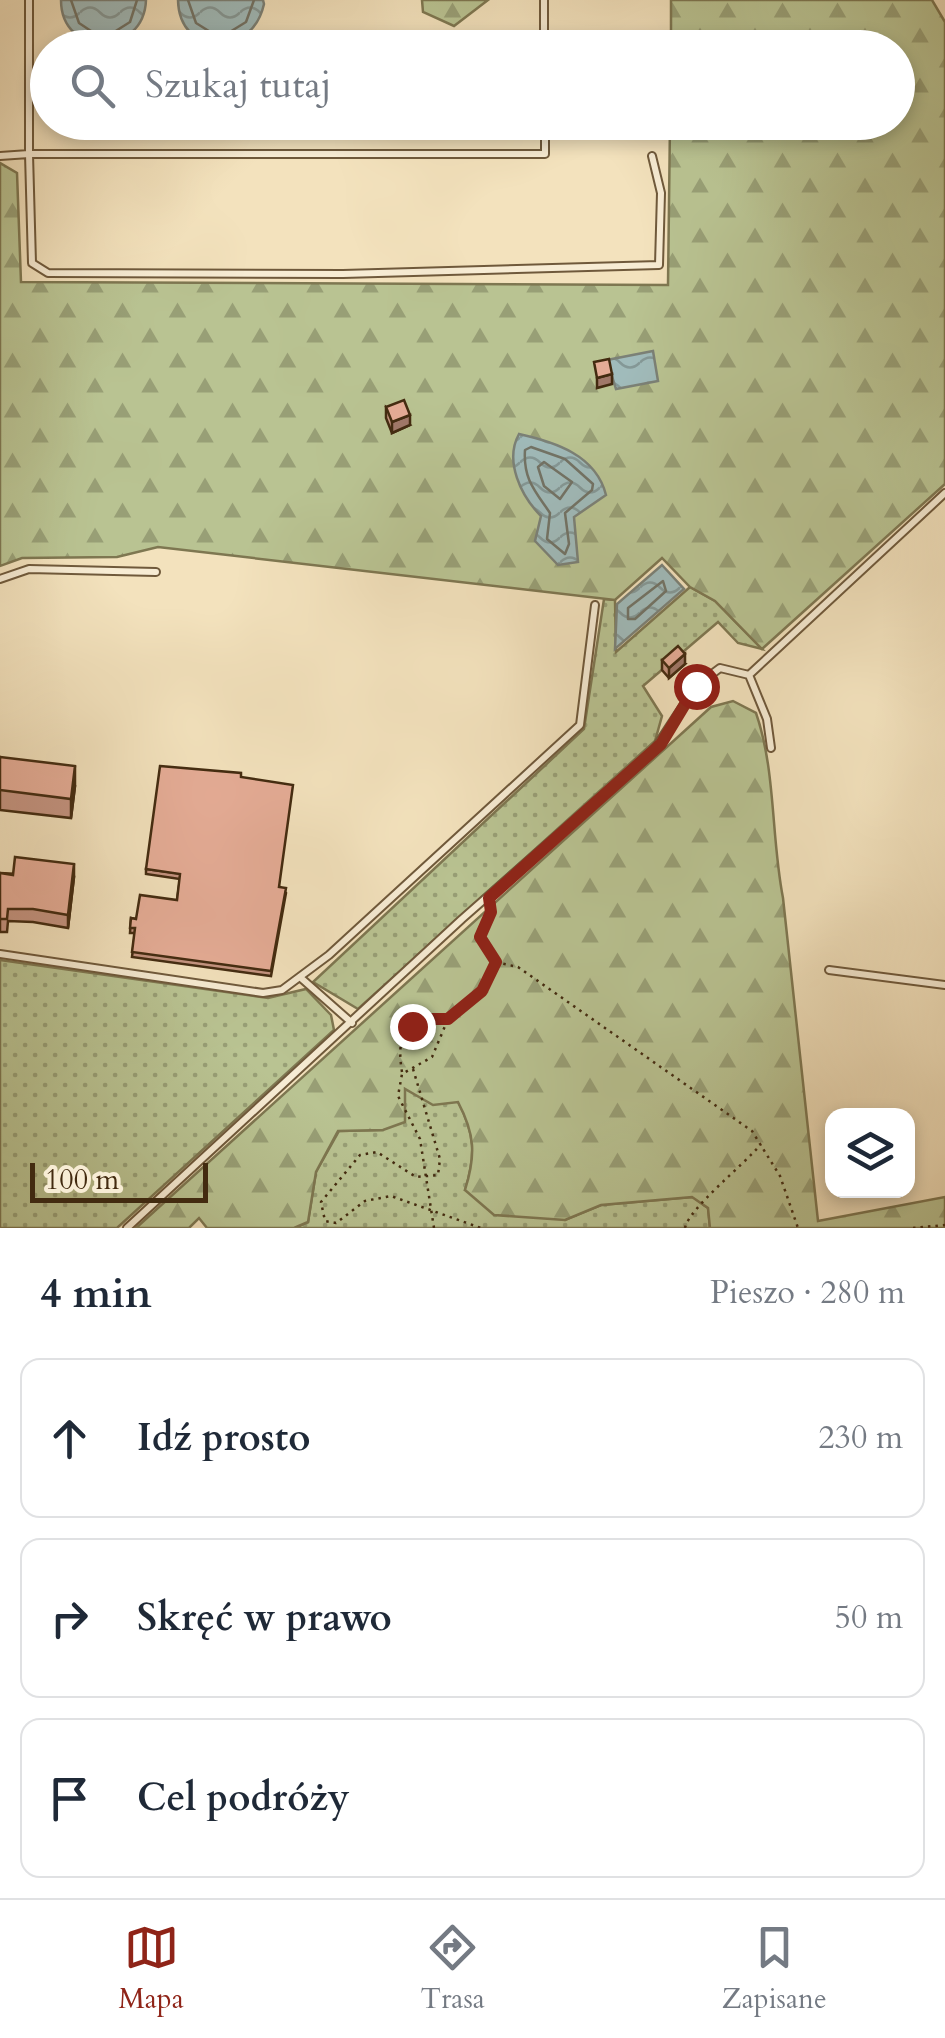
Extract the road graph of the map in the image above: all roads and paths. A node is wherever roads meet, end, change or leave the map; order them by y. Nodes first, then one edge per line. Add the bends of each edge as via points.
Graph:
1 (30, 0) edge
2 (544, 0) edge
3 (544, 30) edge
4 (545, 140) edge
5 (29, 154) junction
6 (0, 156) edge
7 (652, 156) dead end
8 (945, 493) edge
9 (156, 572) dead end
10 (0, 578) edge
11 (595, 605) dead end
12 (748, 674) junction
13 (771, 748) dead end
14 (489, 898) junction
15 (0, 954) edge
16 (496, 962) junction
17 (829, 970) dead end
18 (301, 978) junction
19 (945, 986) edge
20 (448, 1019) junction
21 (352, 1023) junction
22 (413, 1069) junction
23 (402, 1074) junction
24 (762, 1143) junction
25 (427, 1177) junction
26 (432, 1214) junction
27 (945, 1224) edge
28 (127, 1228) edge
29 (434, 1228) edge
30 (481, 1228) edge
31 (685, 1228) edge
32 (798, 1228) edge
33 (912, 1228) edge

1 - 5 lane
2 - 3 lane
4 - 5 lane via 545,154
5 - 6 lane
5 - 7 lane via 32,263 48,273 304,274 659,265 661,193
8 - 12 lane
9 - 10 lane via 30,568
11 - 18 lane via 580,725
12 - 13 lane
12 - 14 lane via 720,668 696,686 661,744
14 - 16 path via 491,912 480,937
14 - 21 lane
15 - 18 lane via 263,993
16 - 20 path via 482,991
16 - 24 path via 518,967
17 - 19 lane
18 - 21 lane
20 - 22 path via 432,1057
20 - 23 path via 412,1026 401,1042
21 - 28 lane
22 - 23 path
22 - 25 path via 442,1168
23 - 25 path via 398,1096 420,1139
24 - 31 path
24 - 32 path
25 - 26 path
25 - 26 path via 377,1152 360,1155 329,1189 322,1212 336,1224 365,1202 390,1196
26 - 29 path
26 - 30 path
27 - 33 path

